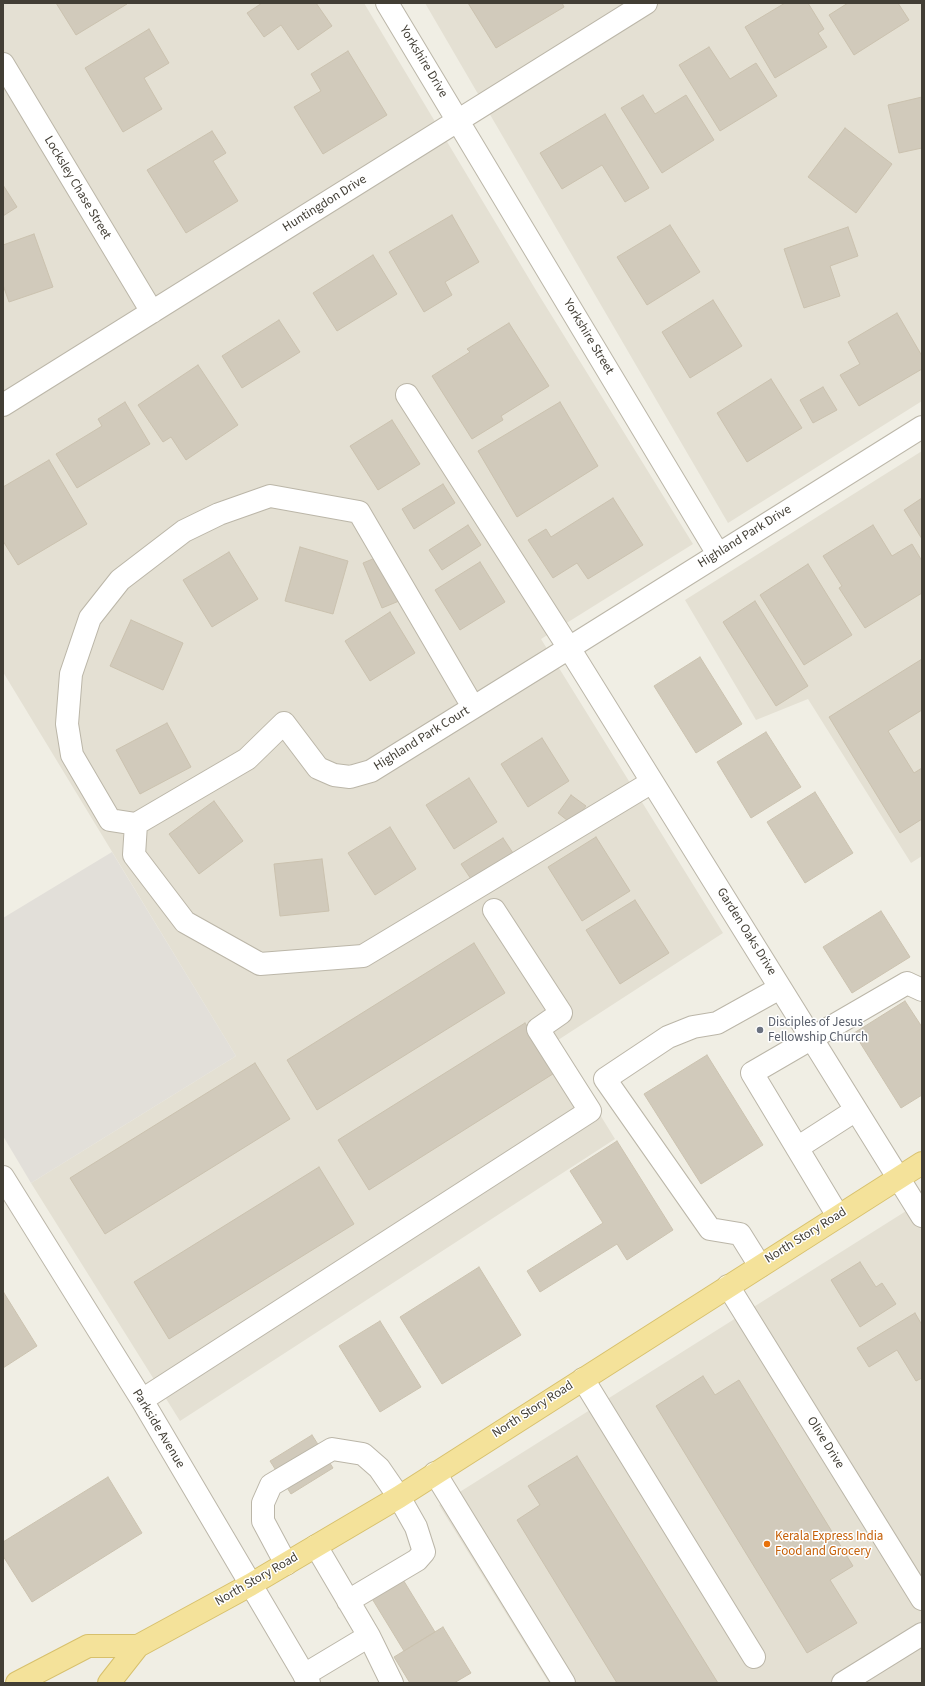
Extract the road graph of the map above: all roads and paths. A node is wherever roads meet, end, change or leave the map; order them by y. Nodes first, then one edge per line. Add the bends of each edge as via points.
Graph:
1 (387, 3) edge
2 (646, 3) edge
3 (3, 64) edge
4 (458, 121) junction
5 (152, 312) junction
6 (407, 395) dead end
7 (3, 405) edge
8 (922, 427) edge
9 (718, 554) junction
10 (569, 648) junction
11 (474, 707) junction
12 (652, 782) junction
13 (136, 824) junction
14 (494, 910) dead end
15 (915, 986) edge
16 (780, 988) junction
17 (811, 1038) junction
18 (856, 1110) junction
19 (797, 1148) junction
20 (922, 1163) edge
21 (3, 1177) edge
22 (898, 1178) junction
23 (838, 1216) junction
24 (922, 1216) edge
25 (760, 1266) junction
26 (728, 1286) junction
27 (583, 1379) junction
28 (142, 1400) junction
29 (435, 1473) junction
30 (399, 1497) junction
31 (316, 1546) junction
32 (286, 1564) junction
33 (250, 1585) junction
34 (922, 1599) edge
35 (348, 1601) junction
36 (922, 1634) edge
37 (368, 1636) junction
38 (138, 1646) junction
39 (754, 1657) dead end
40 (306, 1679) edge
41 (16, 1683) edge
42 (109, 1683) edge
43 (392, 1683) edge
44 (564, 1683) edge
45 (843, 1683) edge

1 - 4 street, Yorkshire Drive
2 - 4 street, Huntingdon Drive
3 - 5 street, Locksley Chase Street
4 - 5 street, Huntingdon Drive
4 - 9 street, Yorkshire Street
5 - 7 street, Huntingdon Drive
6 - 10 street, Garden Oaks Drive
8 - 9 street, Highland Park Drive
9 - 10 street, Highland Park Drive
10 - 11 street, Highland Park Court
10 - 12 street, Garden Oaks Drive
11 - 13 street, Highland Park Court via 371,771 350,777 334,775 318,768 284,723 247,759
11 - 13 street via 358,512 270,496 219,514 184,531 120,580 90,618 71,674 67,724 72,755 110,820
12 - 13 street via 363,956 260,964 185,922 134,855
12 - 16 street, Garden Oaks Drive
14 - 28 street via 561,1013 538,1029 590,1111
15 - 17 street
16 - 17 street, Garden Oaks Drive
16 - 25 street via 717,1024 693,1027 668,1037 605,1079 710,1229 740,1234
17 - 18 street, Garden Oaks Drive
17 - 19 street via 752,1073
18 - 19 street
18 - 22 street, Garden Oaks Drive
19 - 23 street
20 - 22 main road, North Story Road
21 - 28 street, Parkside Avenue
22 - 23 main road, North Story Road
22 - 24 street, Garden Oaks Drive
23 - 25 main road, North Story Road
25 - 26 main road, North Story Road
26 - 27 main road, North Story Road
26 - 34 street, Olive Drive
27 - 29 main road, North Story Road
27 - 39 street
28 - 33 street, Parkside Avenue
29 - 30 main road, North Story Road
29 - 44 street
30 - 31 main road, North Story Road
30 - 32 street via 379,1468 363,1454 332,1450 271,1485 263,1503 263,1521
30 - 35 street via 416,1527 424,1552 417,1560
31 - 32 main road, North Story Road
31 - 35 street
32 - 33 main road, North Story Road
33 - 38 main road, North Story Road
33 - 40 street, Parkside Avenue
35 - 37 street
36 - 45 street
37 - 40 street
37 - 43 street
38 - 41 main road, North Story Road via 88,1646
38 - 42 main road, North Story Road

